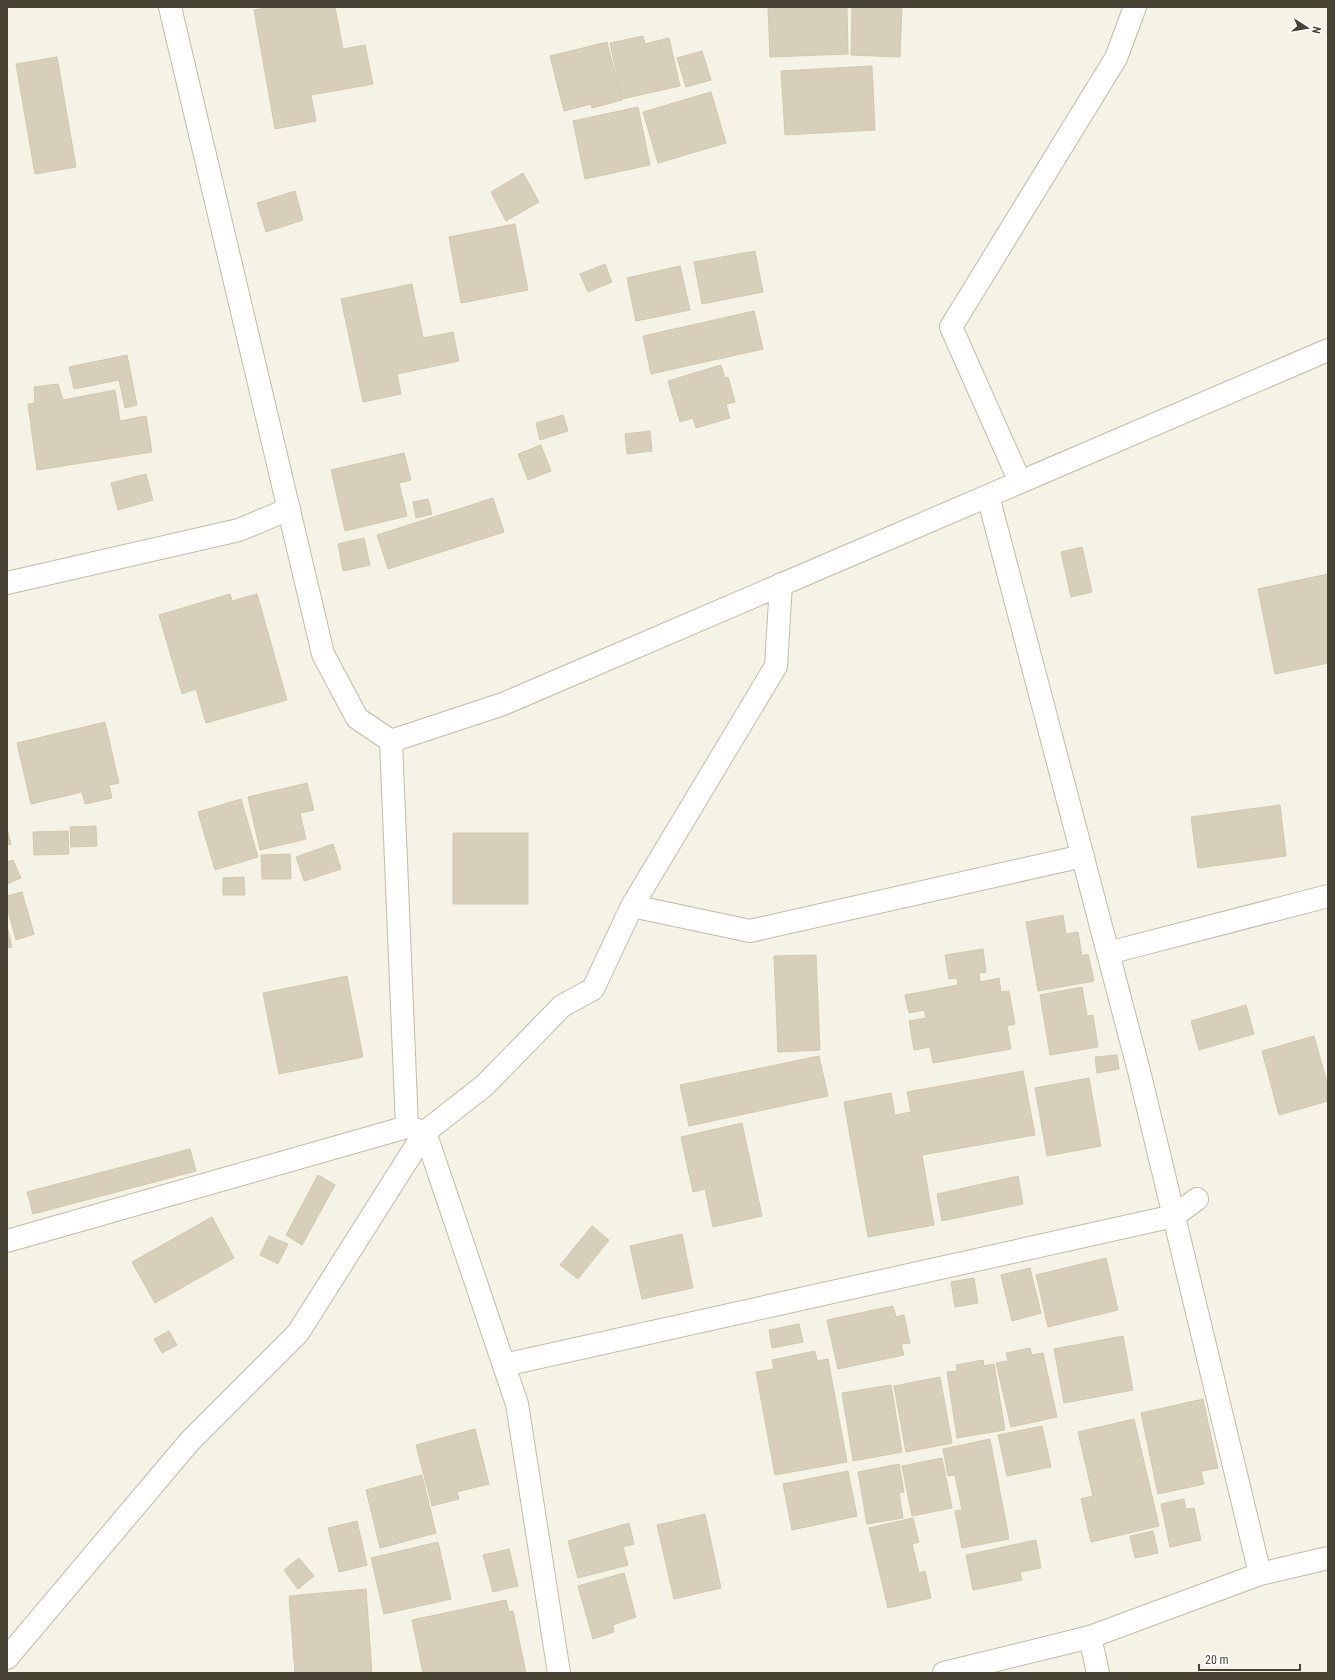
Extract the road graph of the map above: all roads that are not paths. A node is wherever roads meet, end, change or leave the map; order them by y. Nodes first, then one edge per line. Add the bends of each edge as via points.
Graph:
1 (170, 7) edge
2 (1135, 7) edge
3 (1328, 350) edge
4 (1020, 482) junction
5 (988, 496) junction
6 (289, 509) junction
7 (7, 583) edge
8 (781, 584) junction
9 (391, 741) junction
10 (1083, 856) junction
11 (1328, 896) edge
12 (632, 906) junction
13 (1108, 953) junction
14 (416, 1130) junction
15 (1197, 1199) dead end
16 (1174, 1216) junction
17 (7, 1241) edge
18 (504, 1365) junction
19 (1328, 1558) edge
20 (1260, 1574) junction
21 (1090, 1637) junction
22 (7, 1658) edge
23 (559, 1673) edge
24 (944, 1673) edge
25 (1098, 1673) edge

1 - 6 street
2 - 4 street via 1116,58 951,327
3 - 4 street
4 - 5 street
5 - 8 street
5 - 10 street
6 - 7 street via 239,530
6 - 9 street via 323,654 357,718
8 - 9 street via 503,704
8 - 12 street via 776,666
9 - 14 street
10 - 12 street via 750,931
10 - 13 street
11 - 13 street
12 - 14 street via 593,989 562,1006 485,1085
13 - 16 street via 1140,1072
14 - 17 street
14 - 18 street
14 - 22 street via 298,1333 190,1441
15 - 16 street
16 - 18 street
16 - 20 street
18 - 23 street via 517,1404
19 - 20 street
20 - 21 street
21 - 24 street
21 - 25 street

